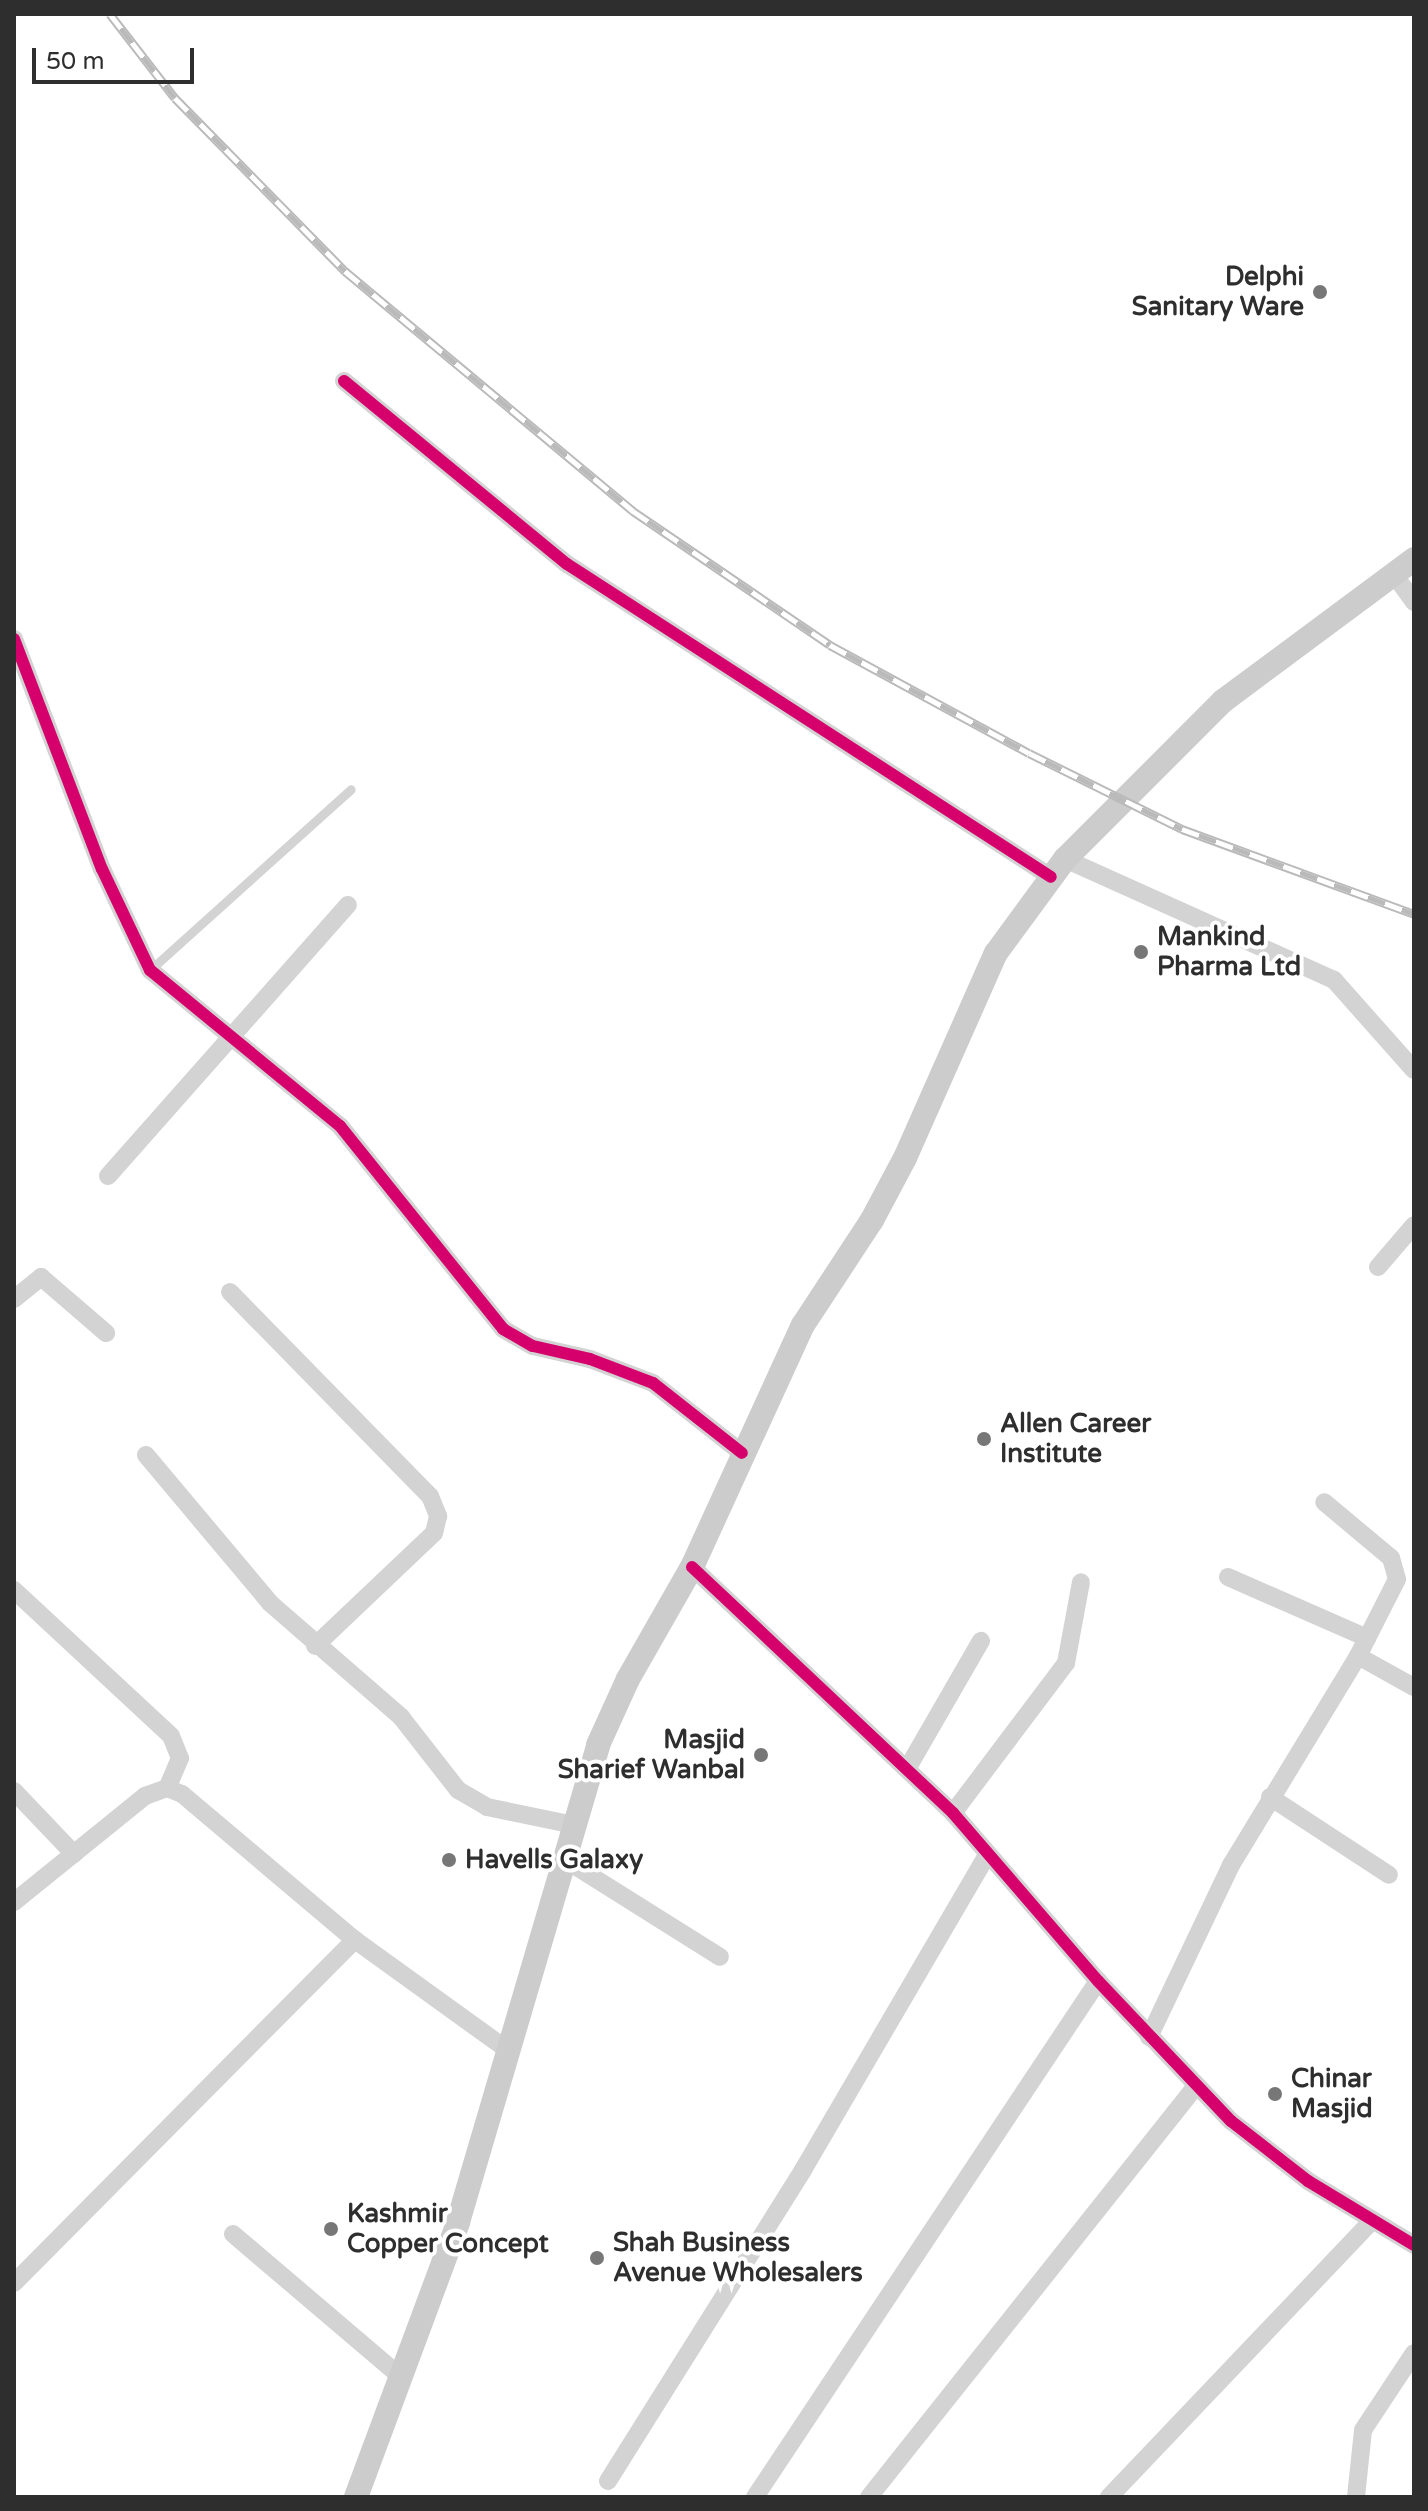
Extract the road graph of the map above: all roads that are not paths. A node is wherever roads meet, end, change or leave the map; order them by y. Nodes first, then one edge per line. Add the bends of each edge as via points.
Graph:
1 (344, 381) dead end
2 (1414, 559) edge
3 (1393, 573) junction
4 (1414, 602) edge
5 (14, 639) edge
6 (351, 789) dead end
7 (1058, 868) junction
8 (348, 905) dead end
9 (150, 970) junction
10 (232, 1035) junction
11 (1414, 1070) edge
12 (108, 1176) dead end
13 (1414, 1225) edge
14 (1378, 1267) dead end
15 (230, 1292) dead end
16 (14, 1299) edge
17 (106, 1333) dead end
18 (742, 1453) junction
19 (146, 1455) dead end
20 (1324, 1502) dead end
21 (692, 1567) junction
22 (1228, 1577) dead end
23 (1081, 1582) dead end
24 (14, 1590) edge
25 (1367, 1638) junction
26 (981, 1641) dead end
27 (315, 1646) junction
28 (1358, 1656) junction
29 (1414, 1687) edge
30 (907, 1769) junction
31 (167, 1788) junction
32 (14, 1791) edge
33 (1270, 1797) junction
34 (953, 1813) junction
35 (574, 1825) junction
36 (74, 1854) junction
37 (987, 1855) junction
38 (564, 1859) junction
39 (1389, 1875) dead end
40 (14, 1902) edge
41 (355, 1940) junction
42 (720, 1957) dead end
43 (1098, 1981) junction
44 (1149, 2037) junction
45 (506, 2049) junction
46 (1196, 2086) junction
47 (1371, 2222) junction
48 (233, 2234) dead end
49 (1414, 2245) edge
50 (14, 2283) edge
51 (1414, 2353) edge
52 (401, 2377) junction
53 (608, 2481) dead end
54 (353, 2493) edge
55 (755, 2497) edge
56 (869, 2497) edge
57 (1109, 2497) edge
58 (1356, 2497) edge

1 - 7 street via 567,564
2 - 3 main road
3 - 4 street
3 - 7 main road via 1223,701
5 - 9 street via 102,869
6 - 9 lane
7 - 11 street via 1334,980
7 - 18 main road via 996,953 905,1158 872,1220 803,1325
8 - 10 street
9 - 10 street
10 - 12 street
10 - 18 street via 340,1126 503,1329 533,1346 590,1359 653,1383
13 - 14 street
15 - 27 street via 430,1496 438,1516 434,1533
16 - 17 street via 41,1277
18 - 21 main road
19 - 27 street via 270,1603
20 - 25 street via 1397,1564 1397,1579
21 - 30 street
21 - 35 main road via 628,1679 598,1745
22 - 25 street
23 - 34 street via 1066,1663
24 - 31 street via 171,1736 180,1758
25 - 28 street
26 - 30 street
27 - 35 street via 401,1717 447,1779 472,1801
28 - 29 street
28 - 33 street
30 - 34 street
31 - 36 street via 145,1796
31 - 41 street via 182,1794
32 - 36 street
33 - 39 street
33 - 44 street via 1231,1865
34 - 37 street
35 - 38 main road
36 - 40 street
37 - 43 street
37 - 53 street via 803,2170
38 - 42 street
38 - 45 main road
41 - 45 street
41 - 50 street
43 - 44 street
43 - 55 street
44 - 46 street
45 - 52 main road via 458,2222
46 - 47 street via 1260,2146
46 - 56 street
47 - 49 street
47 - 57 street
48 - 52 street
51 - 58 street via 1363,2430
52 - 54 main road

